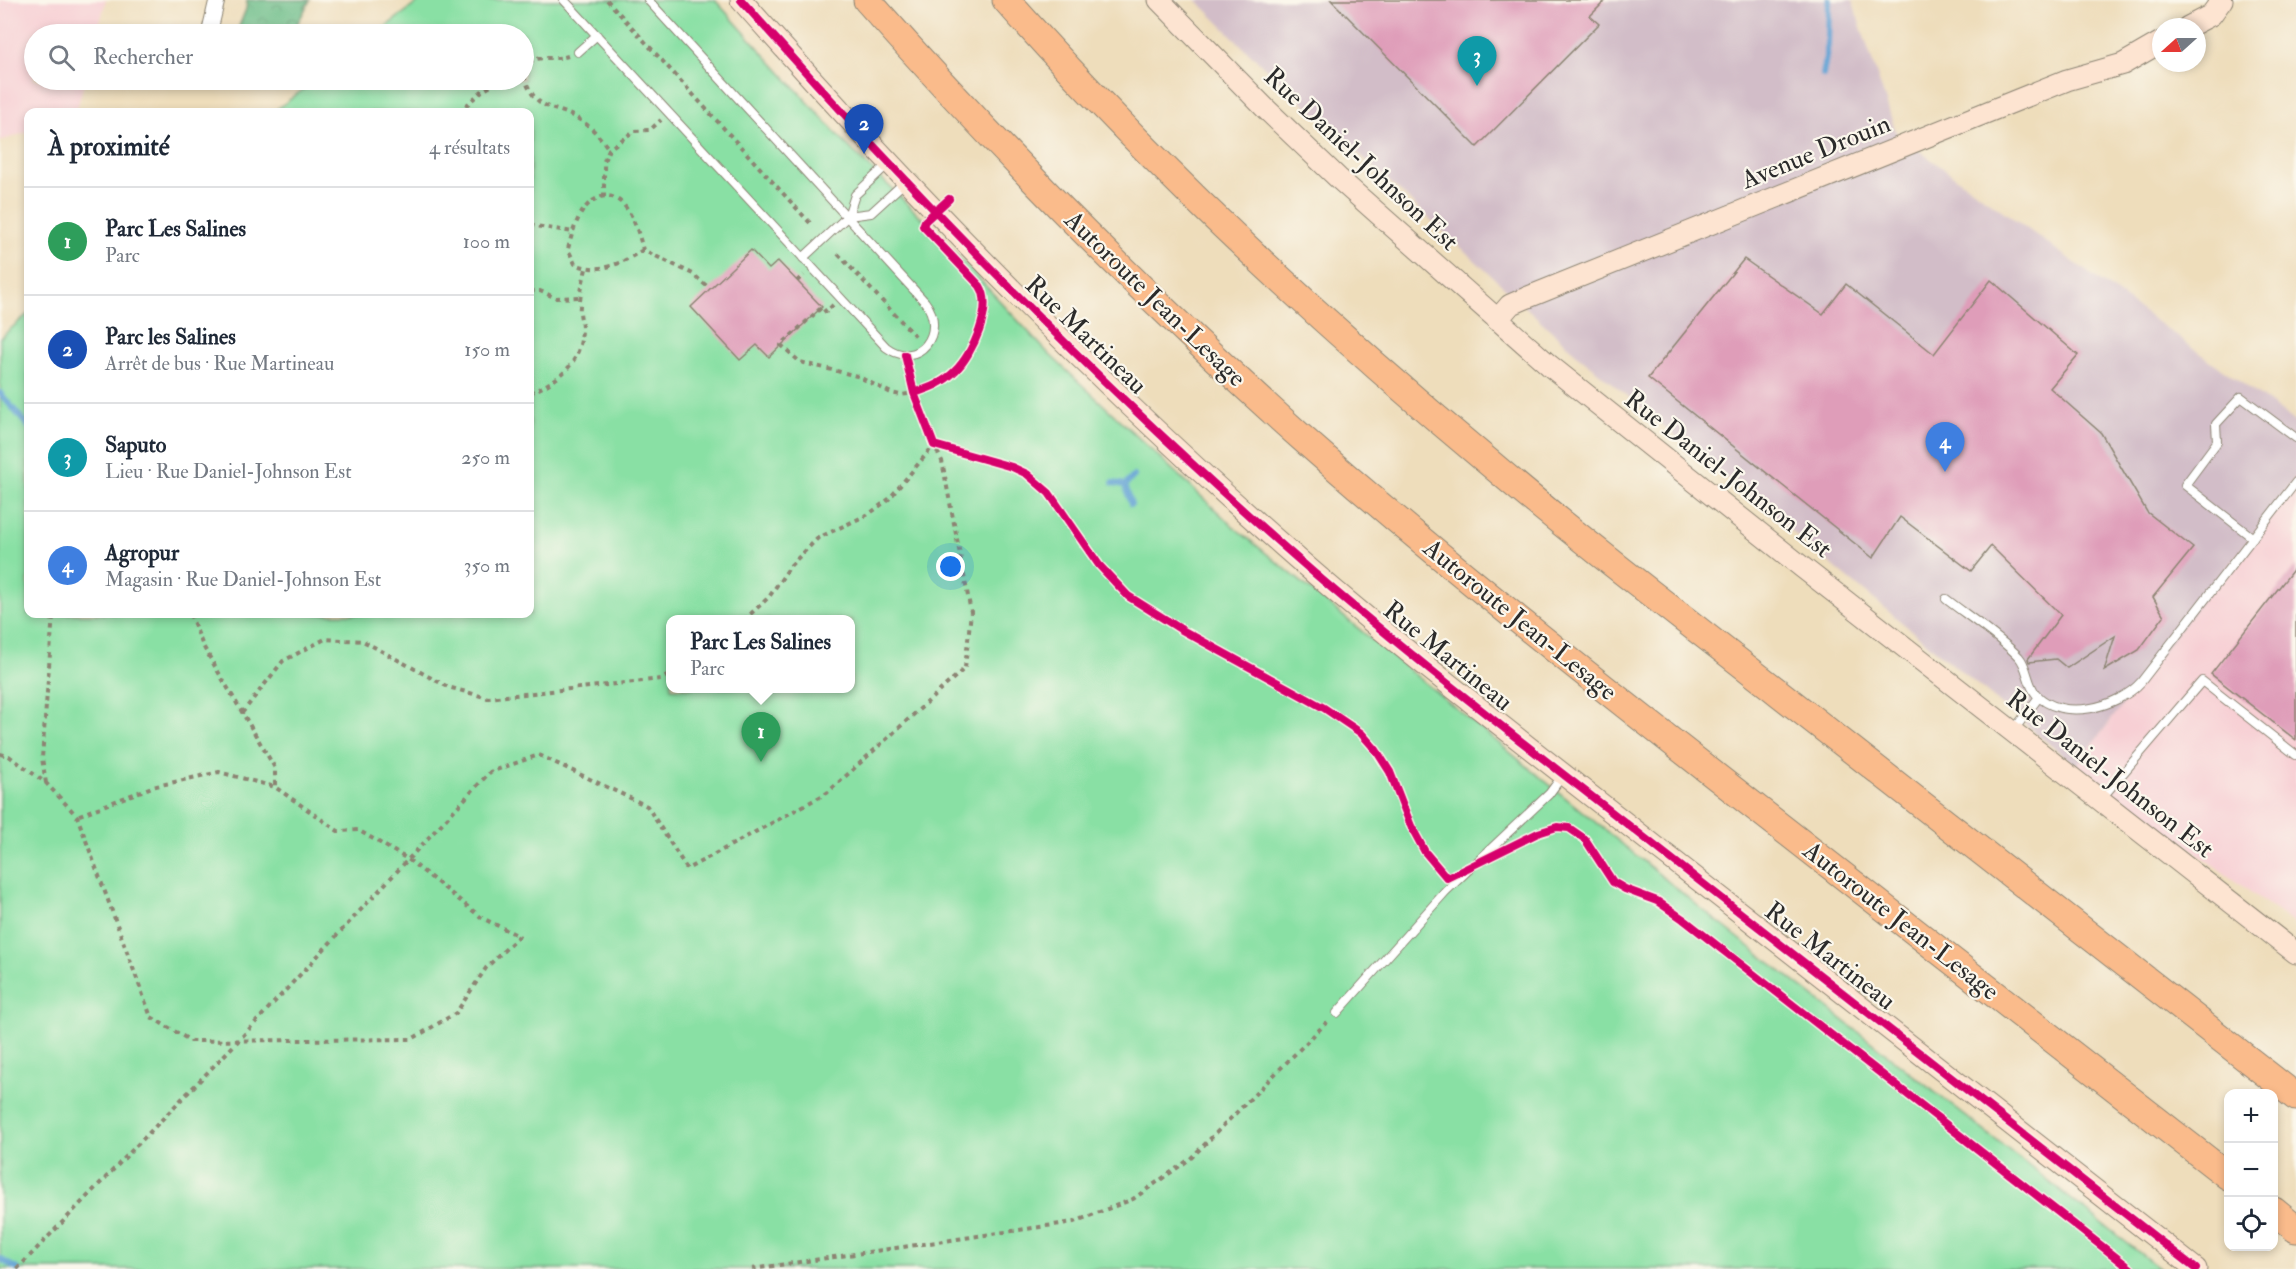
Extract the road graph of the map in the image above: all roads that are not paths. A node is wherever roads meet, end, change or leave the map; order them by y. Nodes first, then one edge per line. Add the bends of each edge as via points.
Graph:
1 (217, 0) edge
2 (564, 0) edge
3 (648, 0) edge
4 (741, 0) edge
5 (867, 0) edge
6 (1006, 0) edge
7 (1159, 0) edge
8 (2222, 0) edge
9 (2205, 18) edge
10 (211, 24) edge
11 (597, 36) junction
12 (2152, 47) edge
13 (579, 52) road end
14 (890, 163) junction
15 (906, 180) junction
16 (848, 216) junction
17 (803, 258) junction
18 (1497, 320) junction
19 (2296, 438) edge
20 (2296, 482) edge
21 (2253, 538) junction
22 (1946, 599) dead end
23 (2039, 697) junction
24 (2012, 732) junction
25 (2296, 755) edge
26 (1564, 774) junction
27 (2100, 801) junction
28 (2296, 953) edge
29 (1337, 1013) road end
30 (2296, 1097) edge
31 (2224, 1172) edge
32 (2278, 1214) edge
33 (2296, 1229) edge
34 (2196, 1269) edge

1 - 10 street
2 - 11 lane
3 - 16 lane
4 - 14 street, Rue Martineau
5 - 31 highway, Autoroute Jean-Lesage via 1082,229 1227,369 1384,509 1535,634
6 - 30 highway via 1231,232 1433,416 1606,558
7 - 18 street, Rue Daniel-Johnson Est via 1330,170
8 - 9 street
11 - 13 lane
11 - 17 lane
12 - 18 street, Avenue Drouin via 2123,64 2067,80 1526,298 1510,305
14 - 15 street, Rue Martineau
14 - 16 lane via 855,195
15 - 16 lane via 871,213
15 - 26 street, Rue Martineau via 1041,321 1218,489 1334,590
16 - 17 lane
16 - 17 lane via 933,314 934,329 929,342 905,355 893,352
18 - 24 street, Rue Daniel-Johnson Est via 1641,440
19 - 21 lane via 2241,397 2216,424 2217,442 2185,485
20 - 21 lane
21 - 23 lane via 2132,691 2111,702 2085,708 2062,707
22 - 23 lane via 2020,658
23 - 24 lane
24 - 27 street, Rue Daniel-Johnson Est
25 - 27 lane via 2202,681
26 - 29 lane via 1548,794 1460,876
26 - 34 street, Rue Martineau
27 - 28 street, Rue Daniel-Johnson Est
32 - 33 highway

